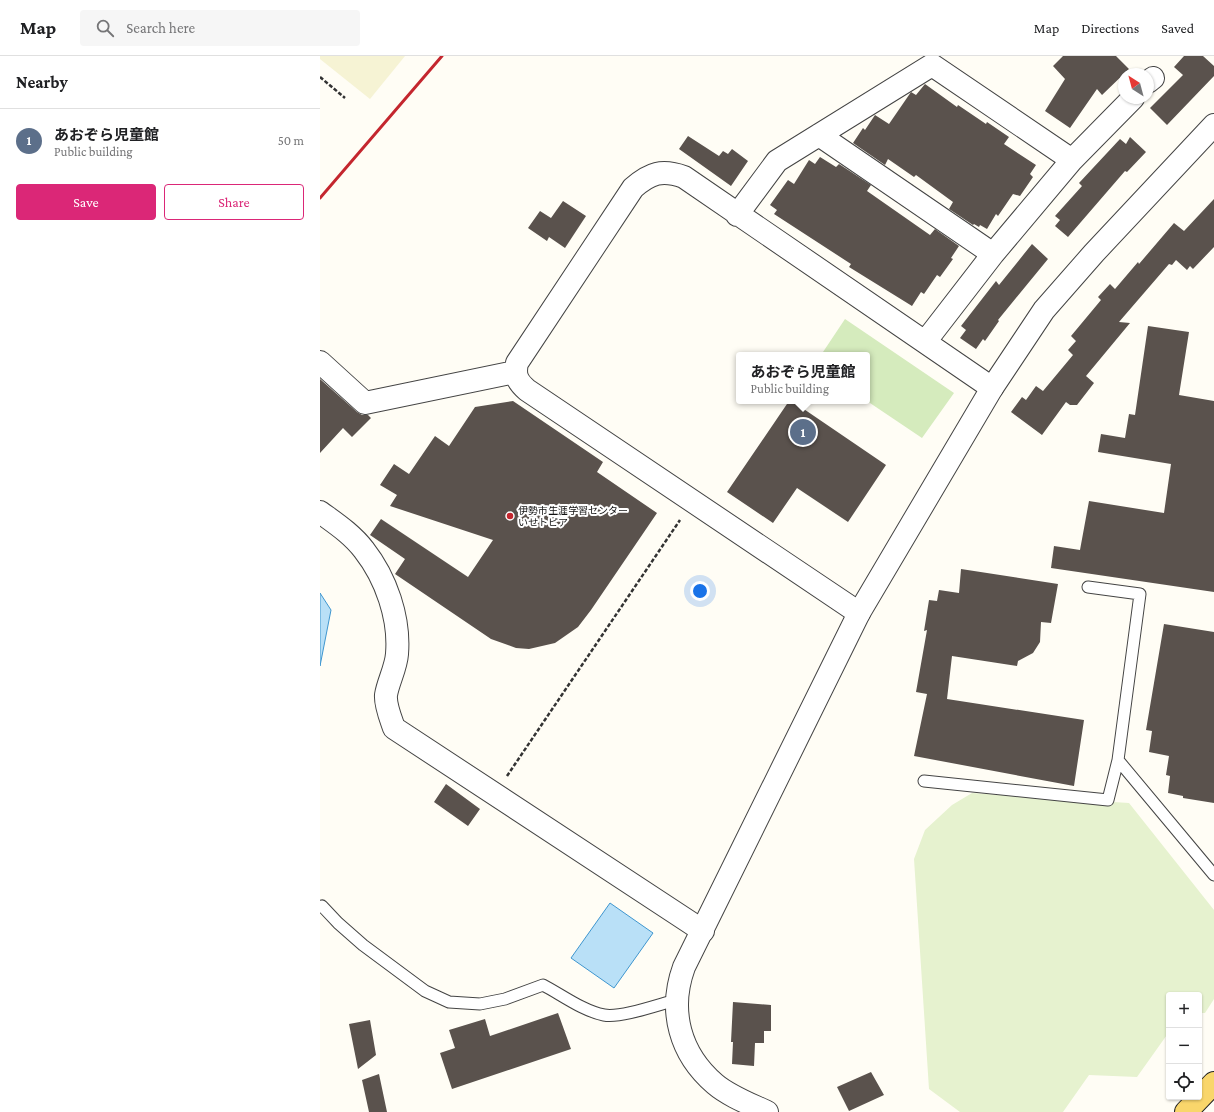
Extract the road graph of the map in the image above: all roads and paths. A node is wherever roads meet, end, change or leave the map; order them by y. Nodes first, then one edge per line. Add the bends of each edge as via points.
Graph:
1 (320, 77) edge
2 (345, 98) dead end
3 (1127, 104) edge
4 (1214, 125) edge
5 (819, 135) junction
6 (1072, 160) junction
7 (737, 214) junction
8 (993, 254) junction
9 (925, 342) junction
10 (320, 362) edge
11 (515, 372) junction
12 (992, 388) junction
13 (693, 501) junction
14 (320, 512) edge
15 (1088, 587) dead end
16 (858, 613) junction
17 (1118, 760) junction
18 (924, 781) dead end
19 (495, 795) junction
20 (1214, 875) edge
21 (320, 907) edge
22 (703, 931) junction
23 (676, 1000) junction
24 (1214, 1083) edge
25 (767, 1112) edge
26 (1186, 1112) edge

1 - 2 path
3 - 6 street
4 - 12 street via 1044,310
5 - 6 street via 932,65
5 - 7 street via 777,161
5 - 8 street
6 - 8 street
7 - 9 street
7 - 11 street via 684,177 672,173 658,173 644,178 633,188 517,363
8 - 9 street
9 - 12 street
10 - 11 street via 365,402
11 - 13 street via 518,382 526,390
12 - 16 street
13 - 16 street
13 - 19 path
14 - 19 street via 342,528 363,549 378,571 390,601 396,625 397,655 386,697 394,728
15 - 17 lane via 1140,594
16 - 22 street
17 - 18 lane via 1108,800
17 - 20 lane
19 - 22 street
21 - 23 lane via 322,906 363,945 425,991 449,1002 480,1004 505,999 543,985 603,1015 615,1016
22 - 23 street via 678,982
23 - 25 street via 681,1037 704,1073 716,1085
24 - 26 main road

